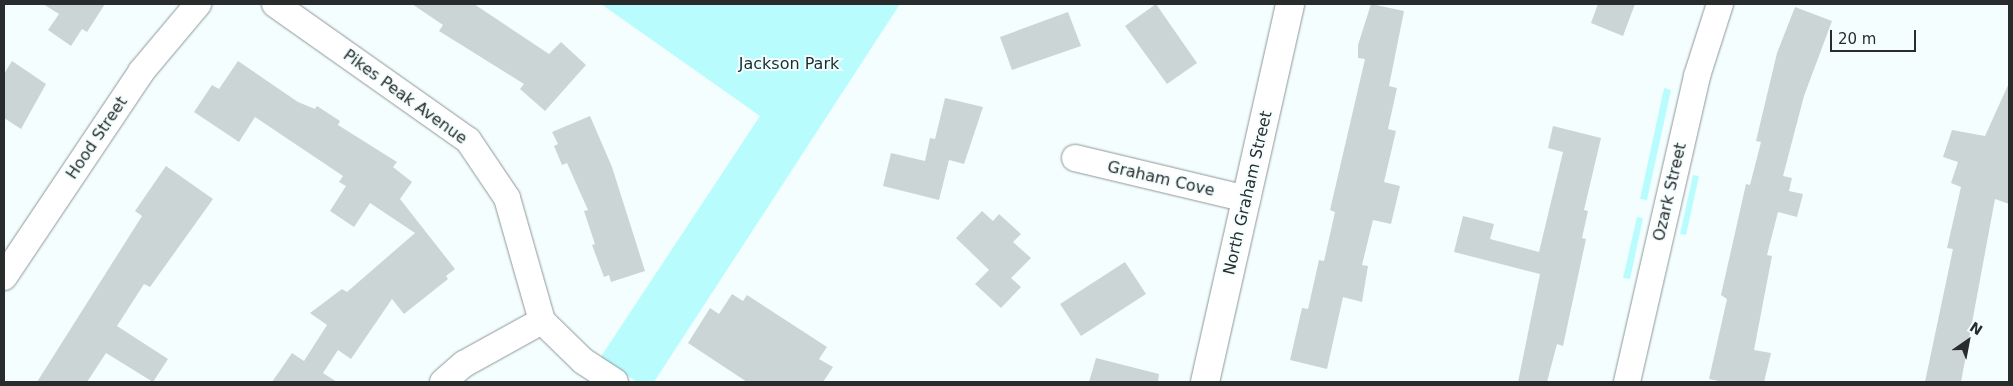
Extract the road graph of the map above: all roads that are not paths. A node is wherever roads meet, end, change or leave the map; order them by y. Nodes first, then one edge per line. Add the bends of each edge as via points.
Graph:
1 (198, 4) edge
2 (276, 4) edge
3 (1290, 4) edge
4 (1720, 4) edge
5 (1075, 158) dead end
6 (1247, 199) junction
7 (4, 277) edge
8 (542, 321) junction
9 (443, 382) edge
10 (615, 382) edge
11 (1205, 382) edge
12 (1627, 382) edge

1 - 7 street, Hood Street via 141,72
2 - 8 street, Pikes Peak Avenue via 468,140 507,198
3 - 6 main road, North Graham Street
4 - 12 street, Ozark Street via 1697,76
5 - 6 street, Graham Cove
6 - 11 main road, North Graham Street
8 - 9 street via 464,364
8 - 10 street, Pikes Peak Avenue via 583,361

